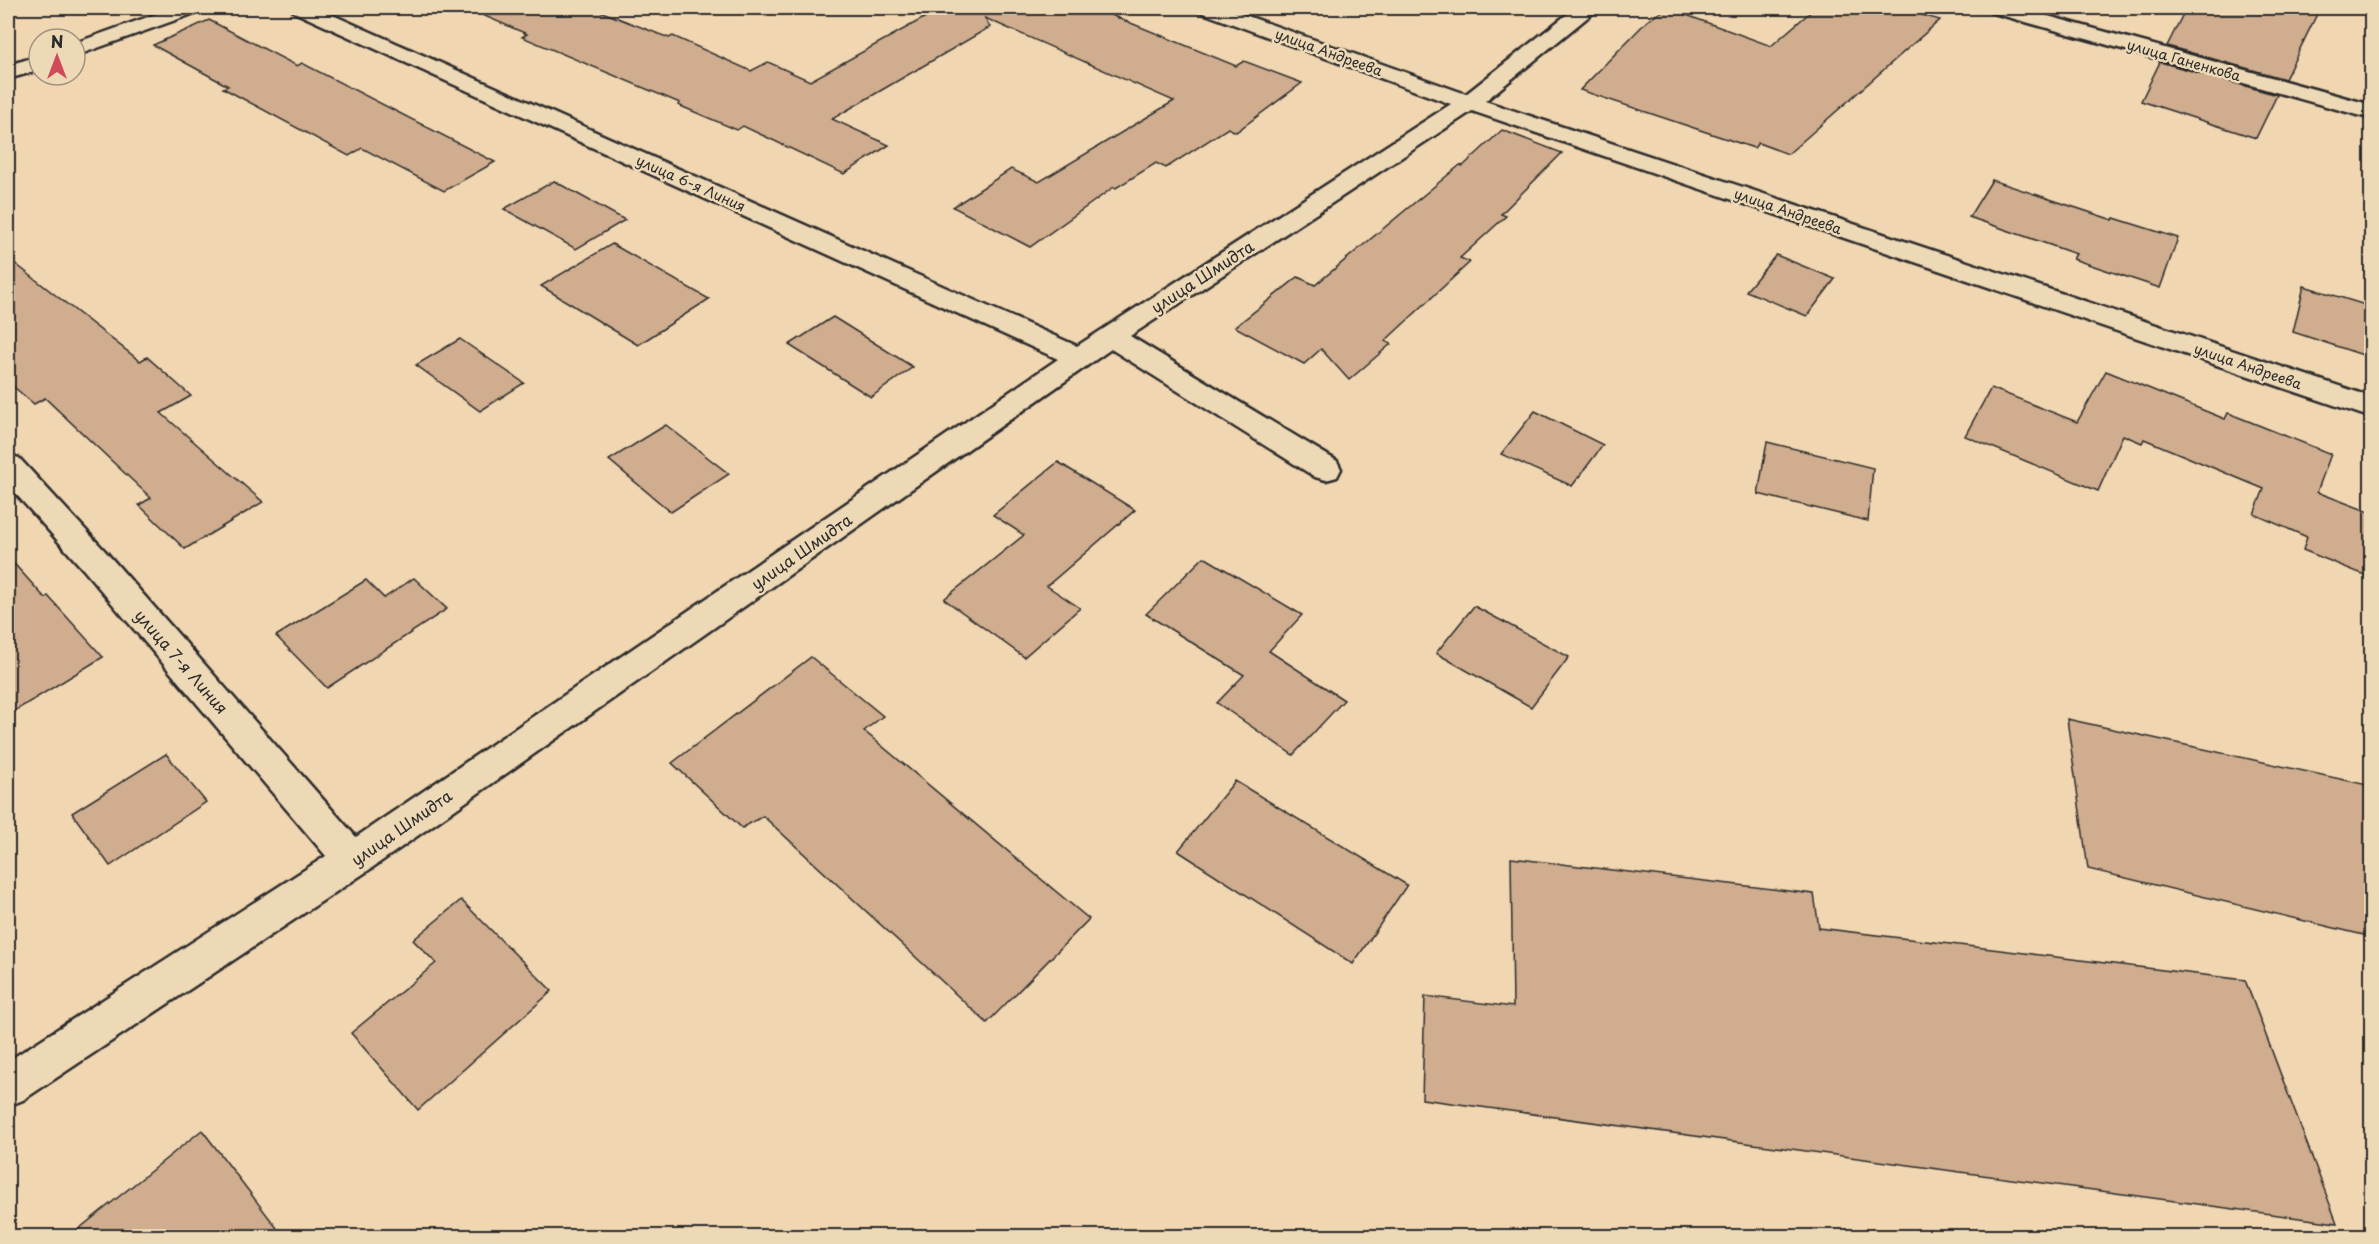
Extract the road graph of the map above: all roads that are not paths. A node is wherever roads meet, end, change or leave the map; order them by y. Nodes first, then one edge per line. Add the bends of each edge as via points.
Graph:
1 (191, 8) edge
2 (301, 8) edge
3 (1207, 8) edge
4 (1587, 8) edge
5 (1997, 8) edge
6 (87, 46) edge
7 (27, 66) edge
8 (8, 72) edge
9 (1469, 103) junction
10 (2372, 112) edge
11 (1110, 336) junction
12 (1080, 358) junction
13 (2372, 408) edge
14 (8, 466) edge
15 (1326, 470) dead end
16 (353, 860) junction
17 (8, 1085) edge

1 - 6 street
2 - 12 street, улица 6-я Линия
3 - 9 street, улица Андреева
4 - 9 street, улица Шмидта
5 - 10 street, улица Ганенкова
7 - 8 street
9 - 11 street, улица Шмидта
9 - 13 street, улица Андреева
11 - 12 street, улица Шмидта
11 - 15 street
12 - 16 street, улица Шмидта
14 - 16 street, улица 7-я Линия
16 - 17 street, улица Шмидта

